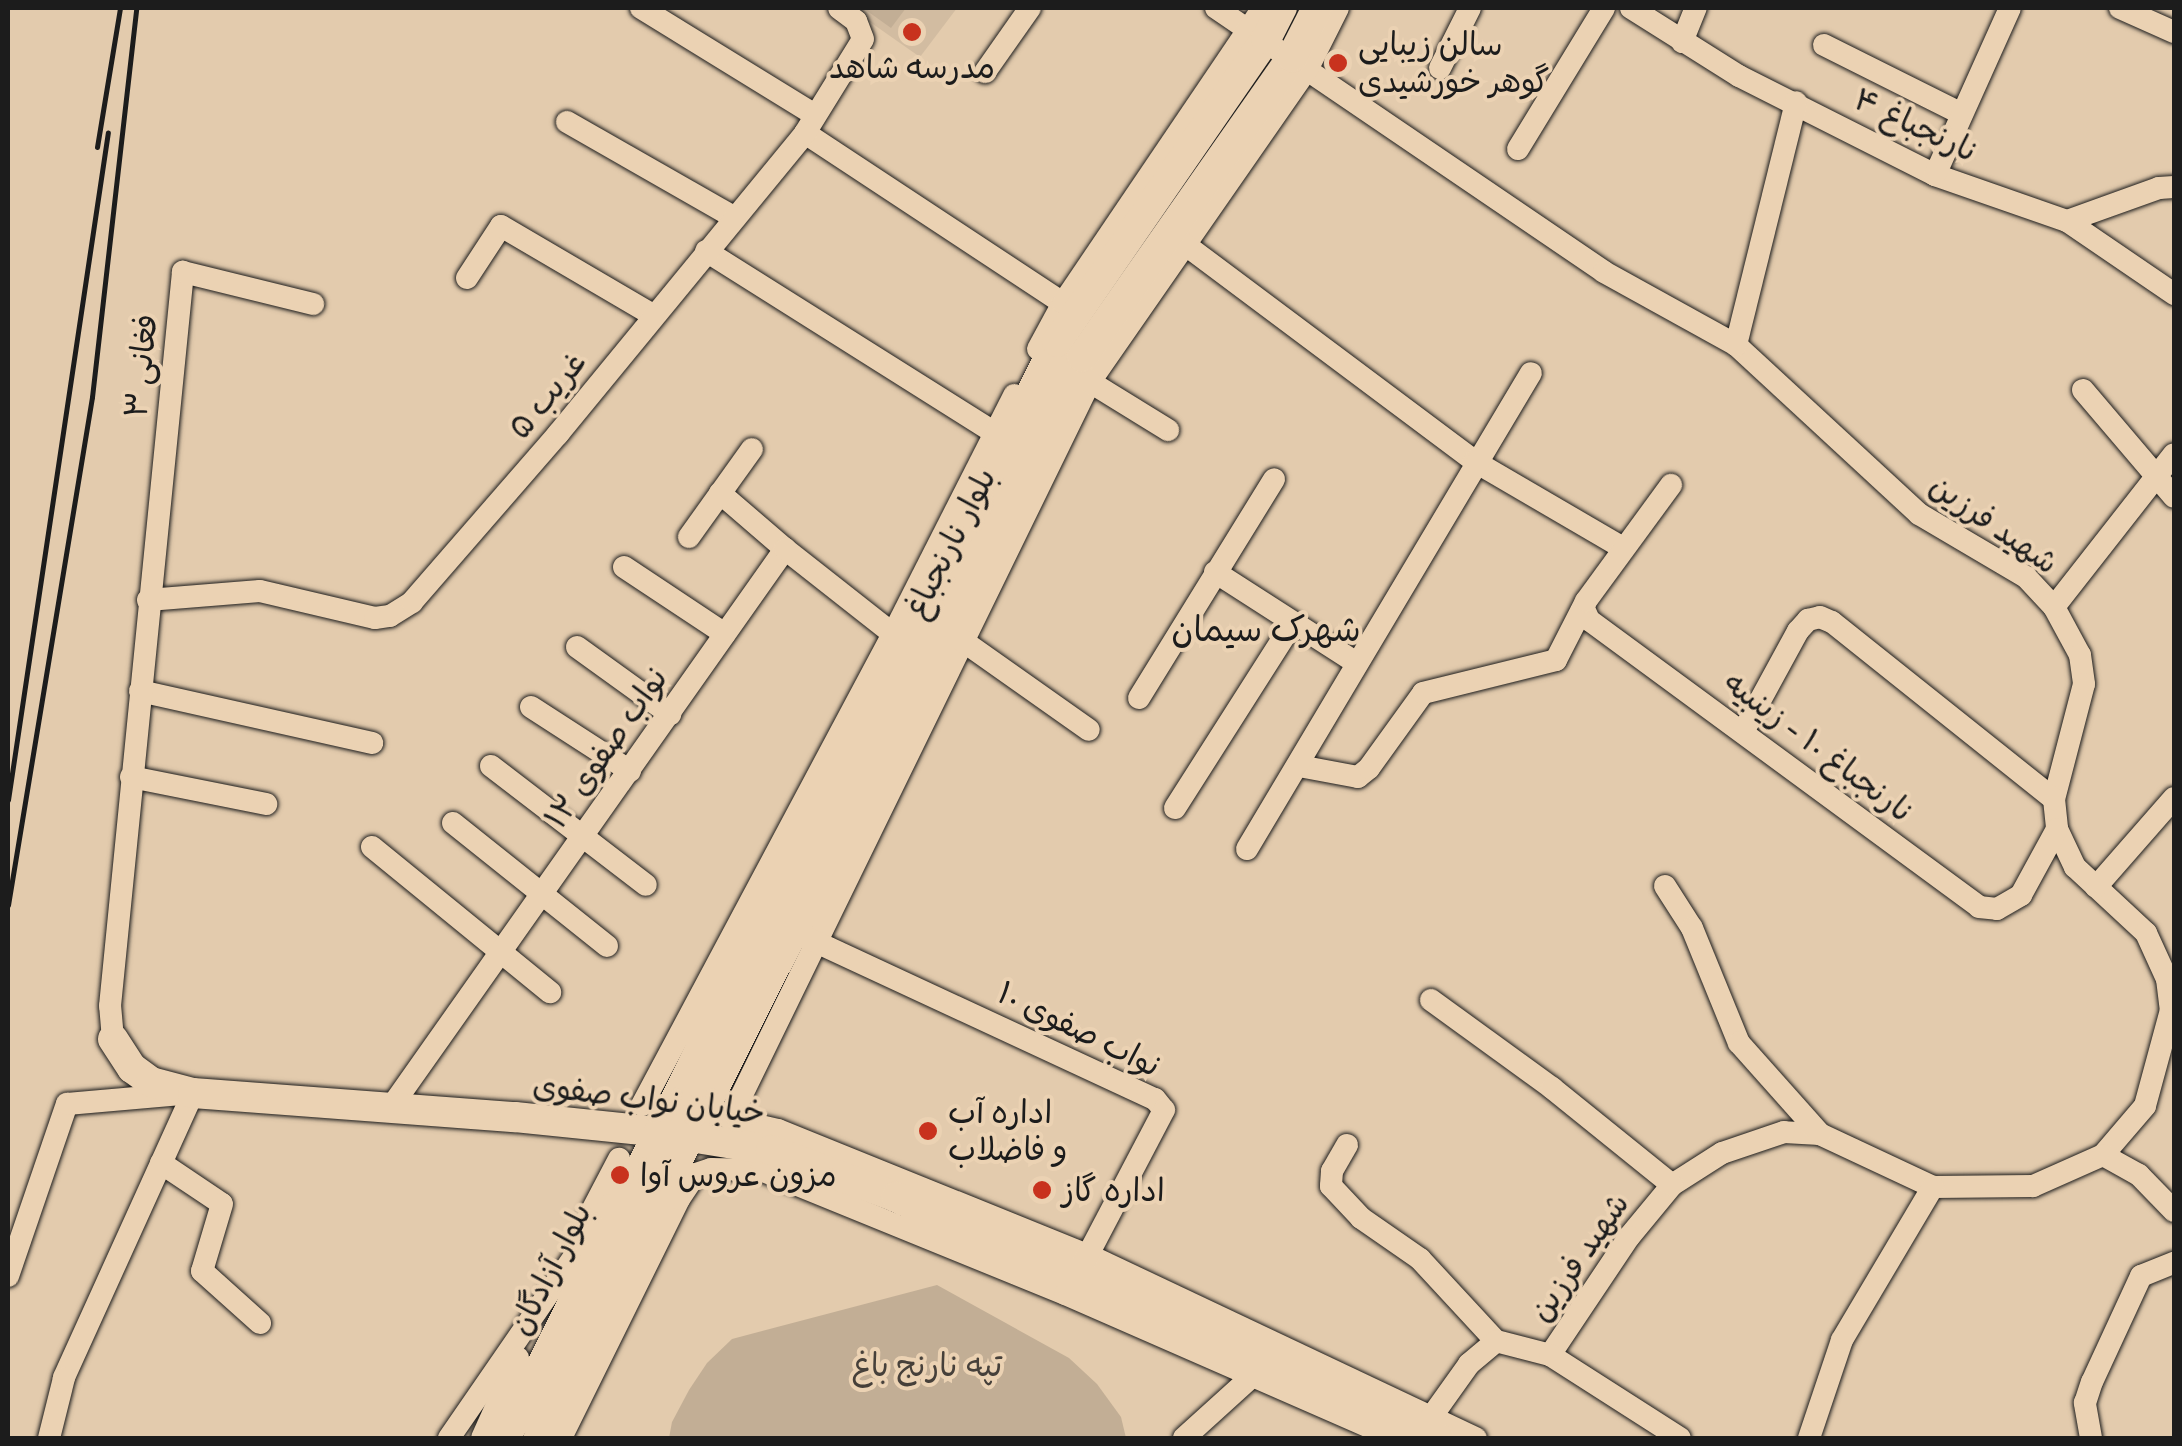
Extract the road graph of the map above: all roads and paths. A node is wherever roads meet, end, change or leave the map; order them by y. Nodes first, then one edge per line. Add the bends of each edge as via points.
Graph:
1 (641, 8) edge
2 (838, 8) edge
3 (1030, 8) edge
4 (1216, 8) edge
5 (1263, 8) edge
6 (1282, 8) edge
7 (1317, 8) edge
8 (1338, 8) edge
9 (1470, 8) edge
10 (1604, 8) edge
11 (1631, 8) edge
12 (1696, 8) edge
13 (2010, 8) edge
14 (2120, 8) edge
15 (2174, 32) edge
16 (1259, 35) junction
17 (1682, 42) junction
18 (1824, 45) dead end
19 (1300, 63) junction
20 (1440, 68) dead end
21 (985, 72) dead end
22 (1796, 102) junction
23 (1962, 114) junction
24 (568, 122) dead end
25 (810, 124) junction
26 (1518, 149) dead end
27 (1935, 175) junction
28 (2174, 187) edge
29 (735, 218) junction
30 (2067, 221) junction
31 (1176, 238) junction
32 (706, 251) junction
33 (467, 278) dead end
34 (2174, 294) edge
35 (313, 304) dead end
36 (1070, 308) junction
37 (653, 315) junction
38 (1736, 345) junction
39 (1530, 373) dead end
40 (1082, 377) junction
41 (2083, 390) dead end
42 (1168, 430) dead end
43 (1013, 443) junction
44 (752, 449) dead end
45 (2174, 454) edge
46 (1474, 461) junction
47 (2156, 477) junction
48 (1274, 479) dead end
49 (1671, 484) dead end
50 (720, 493) junction
51 (2174, 497) edge
52 (689, 537) dead end
53 (785, 548) junction
54 (1624, 548) junction
55 (624, 567) dead end
56 (1215, 572) junction
57 (148, 600) junction
58 (2054, 606) junction
59 (1585, 611) junction
60 (1292, 624) junction
61 (725, 634) junction
62 (955, 634) junction
63 (900, 640) junction
64 (578, 647) dead end
65 (1355, 662) junction
66 (140, 692) junction
67 (1139, 698) dead end
68 (531, 708) dead end
69 (670, 714) junction
70 (1089, 730) dead end
71 (1744, 730) junction
72 (372, 743) dead end
73 (491, 766) dead end
74 (1299, 766) junction
75 (630, 770) junction
76 (132, 777) junction
77 (2174, 798) edge
78 (2054, 799) junction
79 (266, 804) dead end
80 (1175, 808) dead end
81 (453, 823) dead end
82 (2057, 829) junction
83 (584, 836) junction
84 (372, 847) dead end
85 (1247, 848) dead end
86 (646, 885) dead end
87 (1665, 886) dead end
88 (2096, 887) junction
89 (543, 896) junction
90 (804, 936) junction
91 (606, 946) dead end
92 (503, 953) junction
93 (2171, 979) edge
94 (550, 992) dead end
95 (1431, 1000) dead end
96 (113, 1038) joint
97 (193, 1093) junction
98 (642, 1105) dead end
99 (389, 1110) junction
100 (659, 1132) junction
101 (1820, 1134) junction
102 (690, 1138) junction
103 (1347, 1145) dead end
104 (2103, 1155) junction
105 (161, 1163) junction
106 (628, 1166) junction
107 (1672, 1184) junction
108 (1933, 1187) junction
109 (2174, 1211) edge
110 (2174, 1262) edge
111 (1083, 1265) junction
112 (8, 1276) edge
113 (549, 1293) junction
114 (260, 1323) dead end
115 (1496, 1341) junction
116 (1550, 1355) junction
117 (1259, 1370) junction
118 (1420, 1433) edge
119 (49, 1438) edge
120 (449, 1438) edge
121 (482, 1438) edge
122 (504, 1438) edge
123 (538, 1438) edge
124 (560, 1438) edge
125 (1184, 1438) edge
126 (1476, 1438) edge
127 (1680, 1438) edge
128 (1810, 1438) edge
129 (2091, 1438) edge

1 - 25 street
2 - 25 street, غریب ۵ via 856,21 863,39
3 - 21 street
4 - 16 street, شهید فرزین
5 - 16 street
6 - 16 main road, بلوار نارنجباغ
7 - 19 main road, بلوار نارنجباغ
8 - 19 street
9 - 20 street
10 - 26 street
11 - 17 street, نارنجباغ ۴
12 - 17 street
13 - 23 street
14 - 15 street
16 - 19 street, شهید فرزین
16 - 36 main road, بلوار نارنجباغ
17 - 22 street, نارنجباغ ۴
18 - 23 street
19 - 31 main road, بلوار نارنجباغ
19 - 38 street, شهید فرزین via 1604,272
22 - 27 street, نارنجباغ ۴
22 - 38 street
23 - 27 street
24 - 29 street
25 - 29 street, غریب ۵
25 - 36 street
27 - 30 street, نارنجباغ ۴
28 - 30 street
29 - 32 street, غریب ۵
30 - 34 street, نارنجباغ ۴
31 - 40 main road, بلوار نارنجباغ
31 - 46 street
32 - 37 street, غریب ۵
32 - 43 street
33 - 37 street via 501,226
35 - 57 street, فغانی ۳ via 184,272
36 - 43 main road, بلوار نارنجباغ
37 - 57 street, غریب ۵ via 412,602 390,616 260,591
38 - 58 street, شهید فرزین via 1919,514 2026,578
39 - 46 street
40 - 42 street
40 - 43 main road, بلوار نارنجباغ
40 - 62 street
41 - 47 street
43 - 62 main road, بلوار نارنجباغ
43 - 63 main road, بلوار نارنجباغ
44 - 50 street
45 - 47 street
46 - 54 street
46 - 65 street
47 - 51 street
47 - 58 street
48 - 56 street
49 - 54 street
50 - 52 street
50 - 53 street
53 - 61 street, نواب صفوی ۱۲
53 - 63 street
54 - 59 street
55 - 61 street
56 - 60 street
56 - 67 street
57 - 66 street
58 - 78 street, شهید فرزین via 2080,656 2084,684
59 - 71 street, نارنجباغ ۱۰ - زینبیه
59 - 74 street via 1556,660 1423,693 1358,776
60 - 65 street
60 - 80 street
61 - 69 street, نواب صفوی ۱۲
62 - 70 street
62 - 90 main road, بلوار نارنجباغ
63 - 98 street
63 - 100 main road, بلوار نارنجباغ
64 - 69 street
65 - 74 street
66 - 72 street
66 - 76 street
68 - 75 street
69 - 75 street, نواب صفوی ۱۲
71 - 78 street via 1798,631 1820,618
71 - 82 street, نارنجباغ ۱۰ - زینبیه via 1979,907 1997,909 2021,894
73 - 83 street
74 - 85 street
75 - 83 street, نواب صفوی ۱۲
76 - 79 street
76 - 96 street via 110,1006
77 - 88 street
78 - 82 street, شهید فرزین
81 - 89 street
82 - 88 street, شهید فرزین via 2075,868
83 - 86 street
83 - 89 street, نواب صفوی ۱۲
84 - 92 street
87 - 101 street via 1692,928 1739,1043
88 - 93 street, شهید فرزین via 2146,933
89 - 91 street
89 - 92 street, نواب صفوی ۱۲
90 - 102 main road, بلوار نارنجباغ
90 - 111 street, نواب صفوی ۱۰ via 1155,1099 1164,1110
90 - 111 street via 730,1119 778,1130
92 - 94 street
92 - 99 street, نواب صفوی ۱۲
93 - 104 street, شهید فرزین via 2170,1010 2145,1106
95 - 107 street
96 - 97 main road, خیابان نواب صفوی via 132,1068 151,1082
97 - 99 main road, خیابان نواب صفوی
97 - 105 street
97 - 112 street via 67,1104
99 - 100 main road, خیابان نواب صفوی
100 - 102 main road, خیابان نواب صفوی
100 - 106 main road, بلوار آزادگان
101 - 107 street, شهید فرزین via 1784,1132 1722,1153
101 - 108 street, شهید فرزین
102 - 111 main road, خیابان نواب صفوی via 771,1150
102 - 123 main road, بلوار آزادگان
103 - 115 street via 1330,1186 1361,1218 1420,1259
104 - 108 street, شهید فرزین via 2033,1186
104 - 109 street via 2138,1175
105 - 114 street via 222,1204 202,1271
105 - 119 street via 64,1378
106 - 113 street via 626,1181
106 - 122 main road, بلوار آزادگان
107 - 116 street, شهید فرزین
108 - 128 street via 1842,1340
110 - 129 street via 2141,1276 2092,1382 2086,1403
111 - 117 main road, خیابان نواب صفوی
111 - 118 street
113 - 120 street
113 - 121 street
115 - 116 street
115 - 118 street via 1469,1364
116 - 127 street
117 - 118 main road, خیابان نواب صفوی
117 - 124 street via 760,1170 711,1168 696,1174 679,1199
117 - 125 street
118 - 126 street

